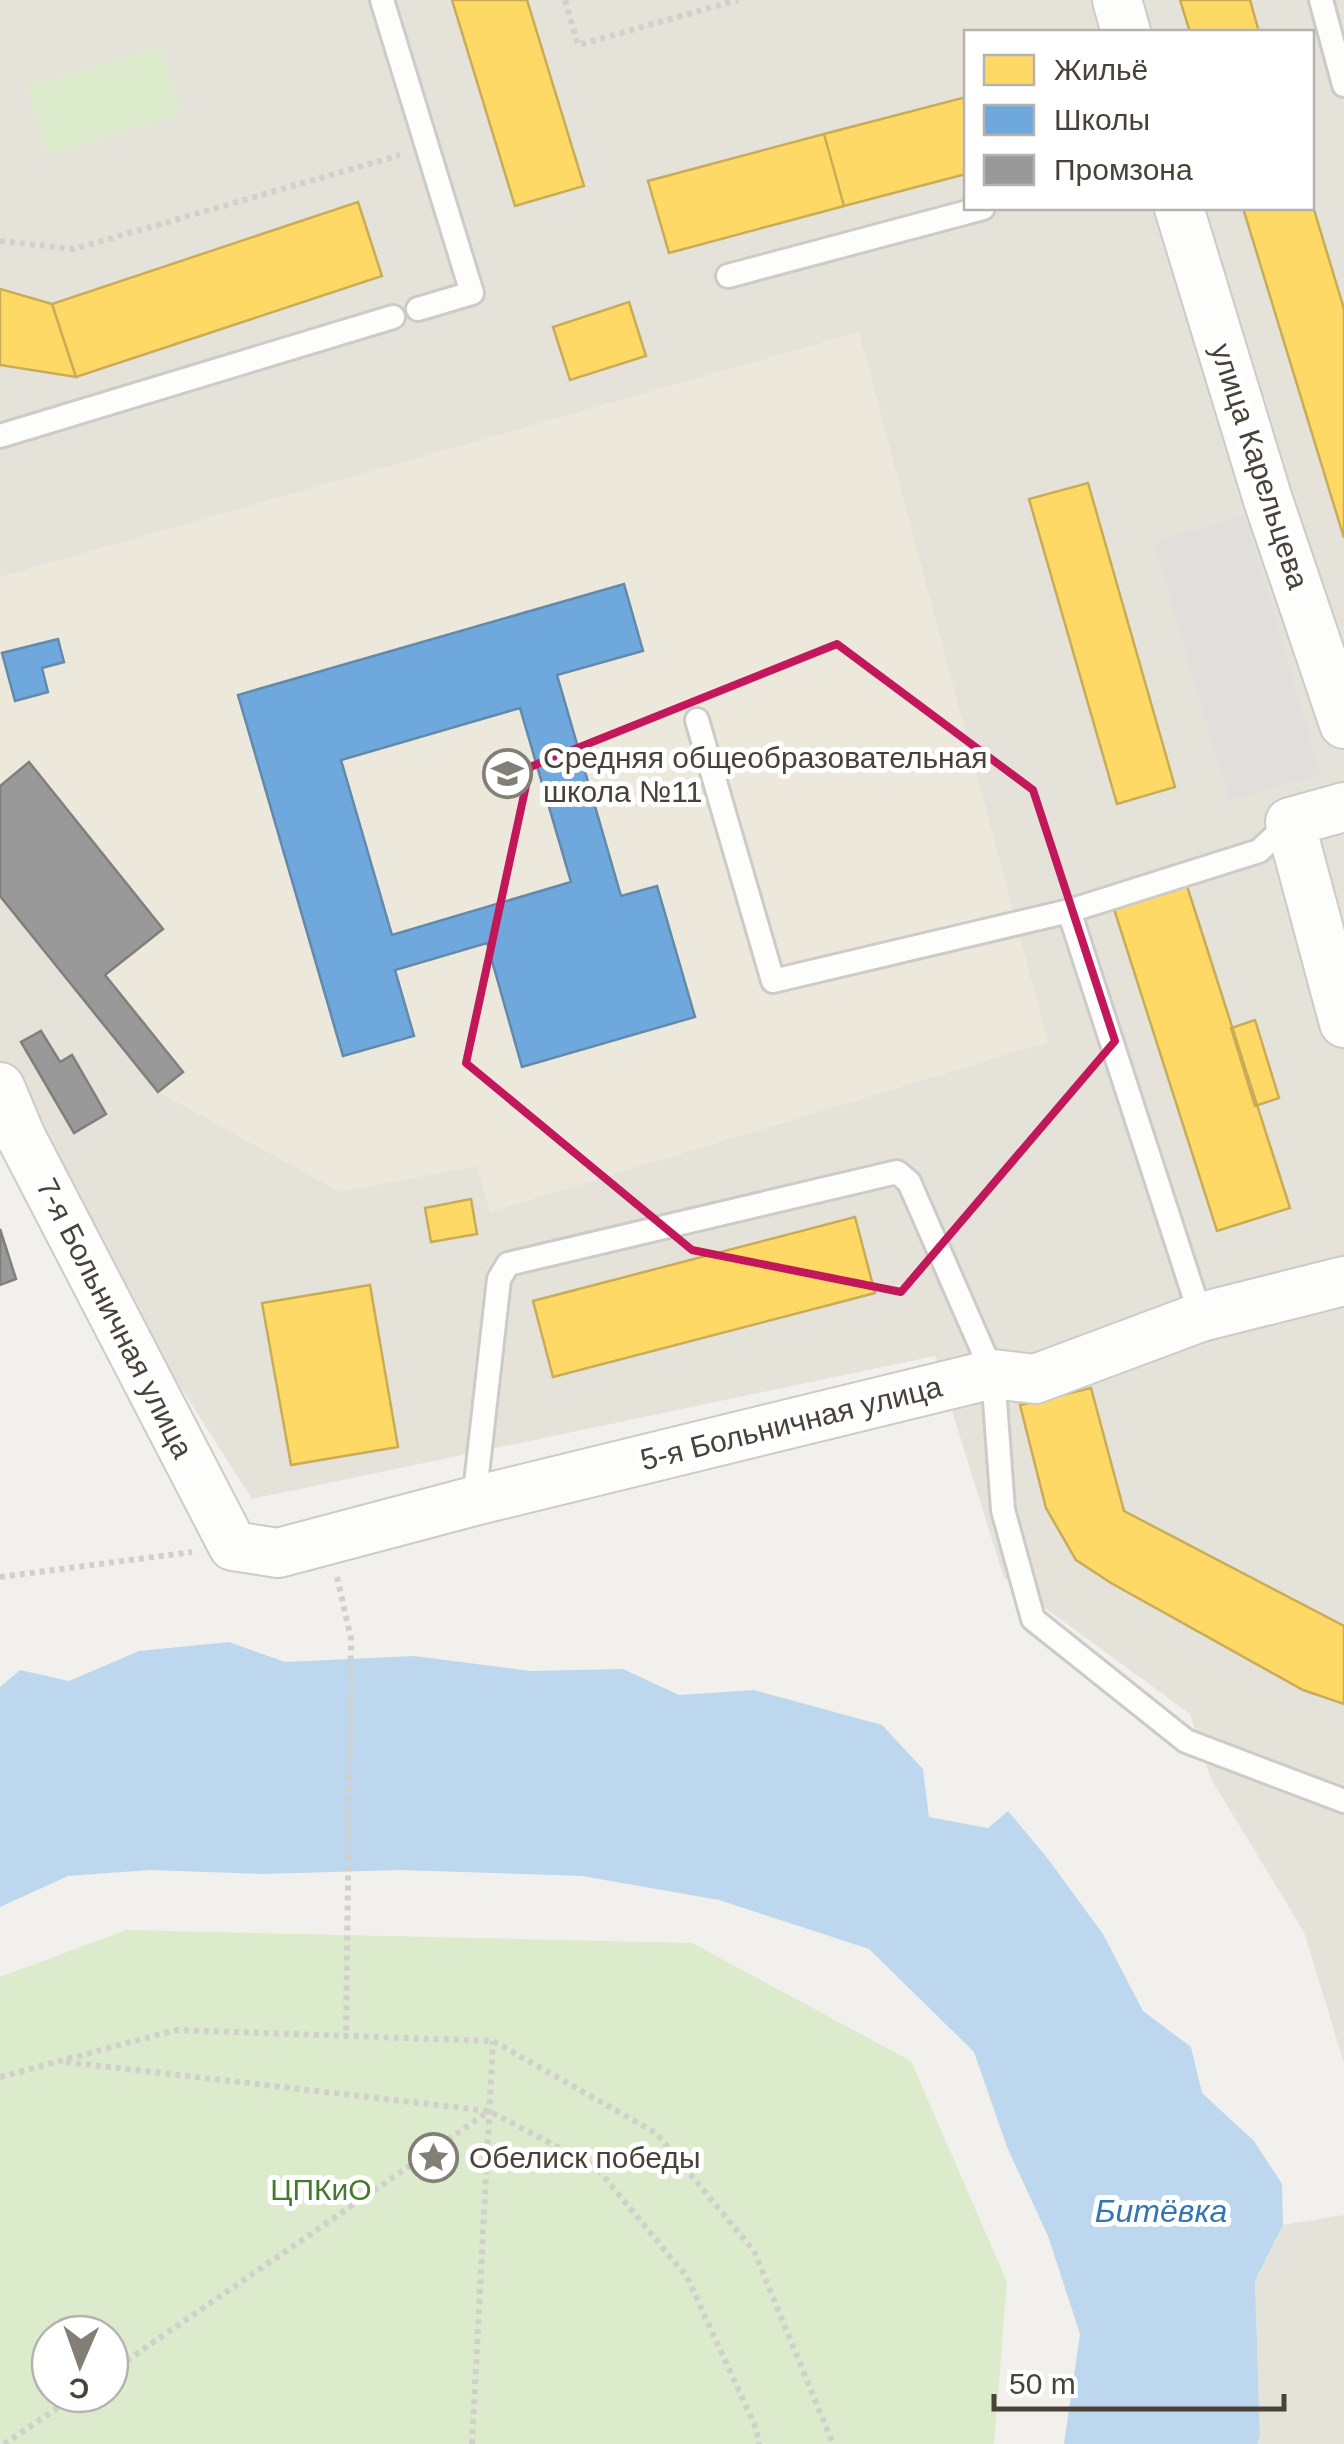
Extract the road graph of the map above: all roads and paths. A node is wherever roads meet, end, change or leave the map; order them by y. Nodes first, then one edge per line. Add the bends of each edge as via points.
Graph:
1 (382, 0) edge
2 (564, 0) edge
3 (738, 0) edge
4 (1116, 0) edge
5 (1321, 0) edge
6 (1125, 30) edge
7 (1344, 85) edge
8 (426, 148) junction
9 (976, 210) edge
10 (1181, 210) edge
11 (0, 242) edge
12 (728, 276) dead end
13 (418, 309) dead end
14 (393, 317) dead end
15 (0, 436) edge
16 (697, 720) dead end
17 (1344, 724) edge
18 (1344, 807) edge
19 (1290, 822) junction
20 (1069, 911) junction
21 (1344, 1022) edge
22 (0, 1087) edge
23 (1344, 1281) edge
24 (1201, 1317) junction
25 (993, 1374) junction
26 (474, 1501) junction
27 (330, 1542) junction
28 (233, 1546) junction
29 (0, 1576) edge
30 (1344, 1801) edge
31 (346, 2036) junction
32 (493, 2042) junction
33 (60, 2061) junction
34 (0, 2077) edge
35 (489, 2111) junction
36 (130, 2358) edge
37 (48, 2414) edge
38 (4, 2444) edge
39 (472, 2444) edge
40 (760, 2444) edge
41 (833, 2444) edge

1 - 8 lane
2 - 3 path via 578,45
4 - 6 street
5 - 7 lane
8 - 11 path via 74,249
8 - 13 lane via 472,293
9 - 12 lane
10 - 17 street, улица Карельцева
14 - 15 lane
16 - 20 lane via 772,981
18 - 19 street
19 - 20 lane via 1259,851
19 - 21 street
20 - 24 lane
22 - 28 street, 7-я Больничная улица
23 - 24 street, 5-я Больничная улица
24 - 25 street, 5-я Больничная улица via 1035,1379
25 - 26 street, 5-я Больничная улица
25 - 26 lane via 909,1182 896,1172 508,1264 499,1279
25 - 30 lane via 1003,1510 1033,1619 1186,1741
26 - 27 street, 5-я Больничная улица
27 - 28 street, 5-я Больничная улица via 278,1553
27 - 31 path via 351,1639
28 - 29 path
31 - 32 path
31 - 33 path via 176,2030
32 - 35 path
32 - 41 path via 656,2134 668,2148 754,2251
33 - 34 path
33 - 35 path
35 - 36 path
35 - 39 path
35 - 40 path via 596,2167 687,2277
37 - 38 path

